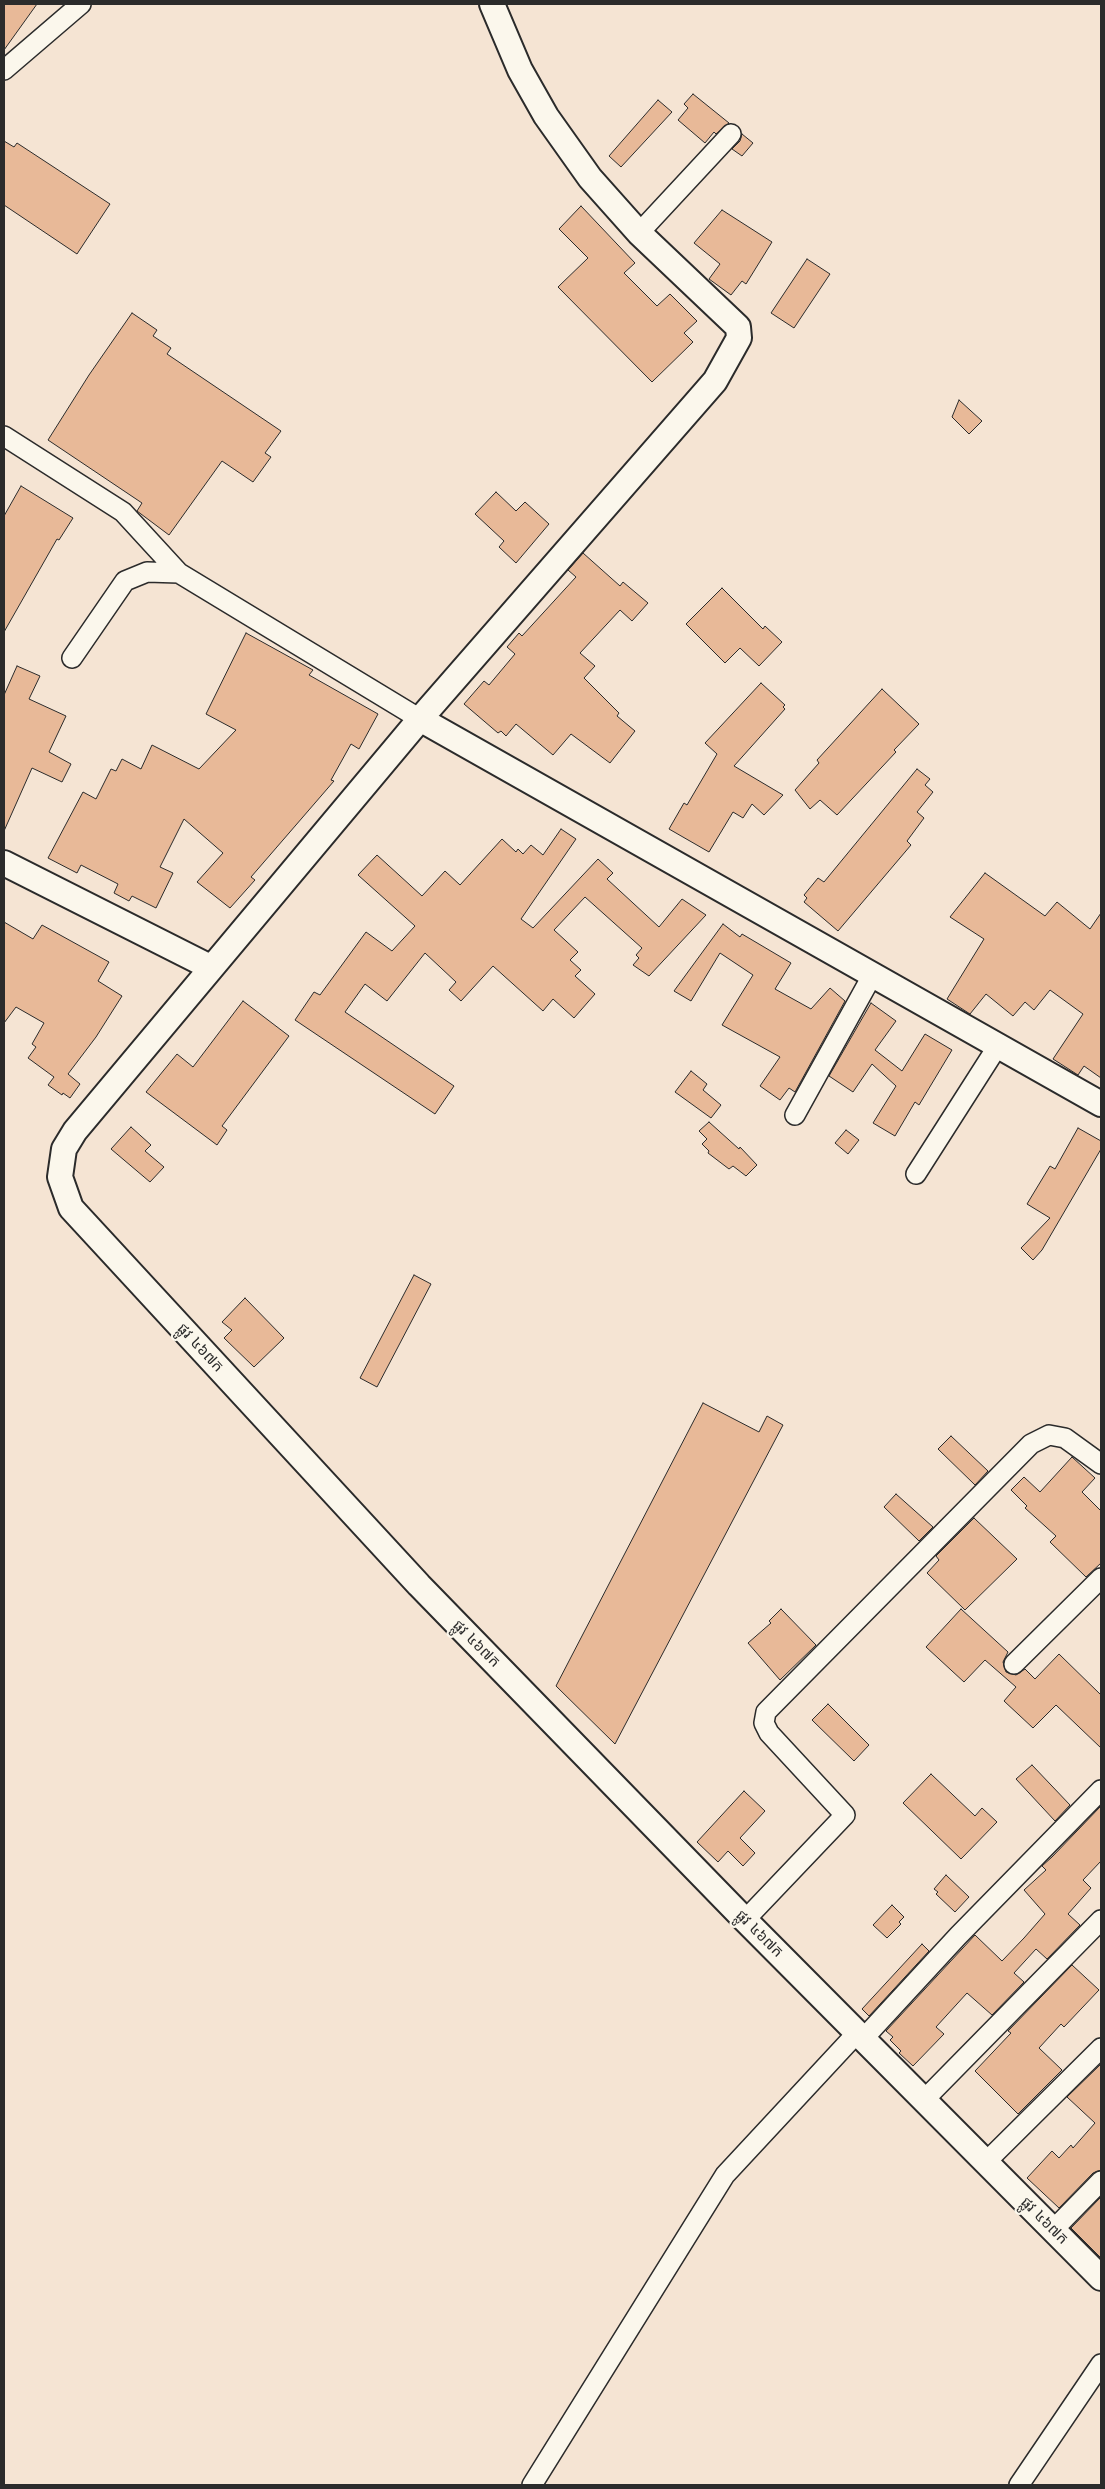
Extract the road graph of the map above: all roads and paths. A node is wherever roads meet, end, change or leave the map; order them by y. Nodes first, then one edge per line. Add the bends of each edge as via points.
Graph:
1 (81, 4) edge
2 (492, 4) edge
3 (4, 70) edge
4 (731, 134) dead end
5 (640, 234) junction
6 (4, 436) edge
7 (179, 573) junction
8 (72, 658) dead end
9 (420, 719) junction
10 (4, 863) edge
11 (210, 967) junction
12 (873, 974) junction
13 (998, 1044) junction
14 (1101, 1104) edge
15 (795, 1115) dead end
16 (916, 1174) dead end
17 (1101, 1464) edge
18 (1101, 1578) edge
19 (1014, 1664) dead end
20 (1101, 1790) edge
21 (745, 1920) junction
22 (1101, 1920) edge
23 (860, 2036) junction
24 (1101, 2048) edge
25 (924, 2100) junction
26 (986, 2162) junction
27 (1101, 2181) edge
28 (1053, 2230) junction
29 (1101, 2278) edge
30 (1101, 2364) edge
31 (532, 2485) edge
32 (1019, 2485) edge

1 - 3 street
2 - 5 street, ផ្លូវ ៤៦៧ក via 520,70 546,116 590,178
4 - 5 street
5 - 9 street, ផ្លូវ ៤៦៧ក via 738,327 739,338 715,381
6 - 7 street via 123,512
7 - 8 street via 147,572 125,580
7 - 9 street
9 - 11 street, ផ្លូវ ៤៦៧ក
9 - 12 street
10 - 11 street
11 - 21 street, ផ្លូវ ៤៦៧ក via 74,1131 64,1149 60,1177 71,1208 419,1585
12 - 13 street
12 - 15 street
13 - 14 street
13 - 16 street
17 - 21 street via 1065,1438 1049,1435 1031,1444 766,1712 764,1723 769,1733 845,1815
18 - 19 street
20 - 23 street
21 - 23 street, ផ្លូវ ៤៦៧ក
22 - 25 street
23 - 25 street, ផ្លូវ ៤៦៧ក
23 - 31 street via 725,2174
24 - 26 street
25 - 26 street, ផ្លូវ ៤៦៧ក
26 - 28 street, ផ្លូវ ៤៦៧ក
27 - 28 street
28 - 29 street, ផ្លូវ ៤៦៧ក
30 - 32 street

